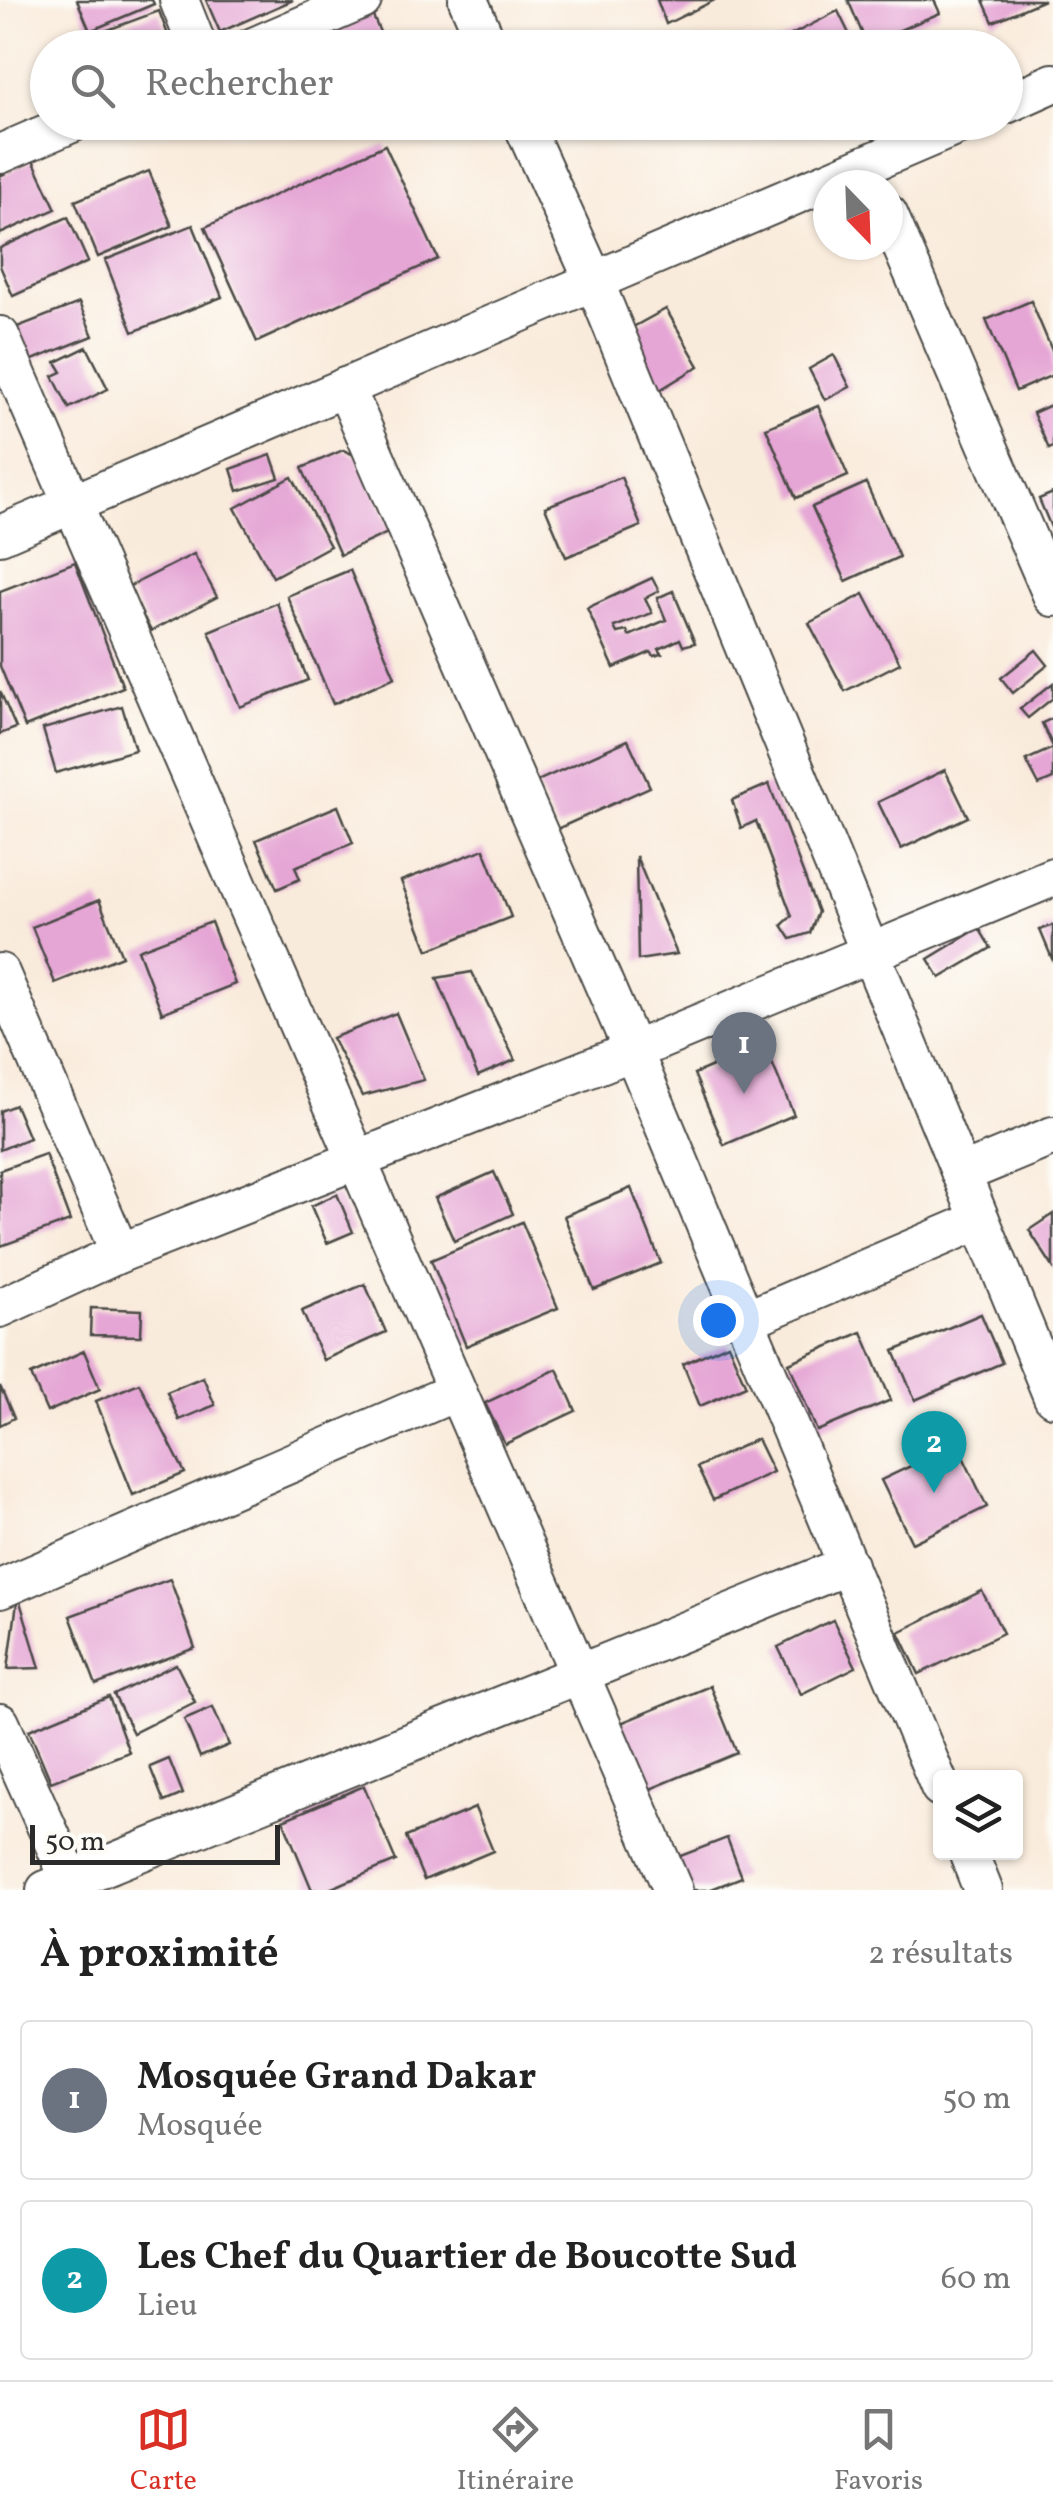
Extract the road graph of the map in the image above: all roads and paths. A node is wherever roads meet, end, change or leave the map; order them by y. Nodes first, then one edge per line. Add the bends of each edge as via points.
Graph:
1 (178, 0) edge
2 (362, 0) edge
3 (468, 0) edge
4 (190, 30) edge
5 (293, 30) edge
6 (481, 30) edge
7 (1053, 82) edge
8 (1023, 96) edge
9 (32, 140) edge
10 (530, 140) edge
11 (935, 140) edge
12 (0, 154) edge
13 (882, 170) edge
14 (813, 198) edge
15 (903, 249) edge
16 (594, 281) junction
17 (0, 336) edge
18 (345, 387) junction
19 (70, 506) junction
20 (0, 534) edge
21 (1053, 597) edge
22 (1053, 876) edge
23 (869, 955) junction
24 (0, 973) edge
25 (633, 1051) junction
26 (1053, 1136) edge
27 (360, 1160) junction
28 (961, 1174) junction
29 (980, 1220) junction
30 (120, 1254) junction
31 (0, 1308) edge
32 (746, 1320) junction
33 (455, 1392) junction
34 (1053, 1397) edge
35 (848, 1565) junction
36 (0, 1589) edge
37 (578, 1671) junction
38 (0, 1723) edge
39 (933, 1770) edge
40 (971, 1860) edge
41 (64, 1887) edge
42 (673, 1890) edge
43 (984, 1890) edge

1 - 4 street
2 - 5 street
3 - 6 street
7 - 8 street
9 - 12 street
10 - 16 street
11 - 13 street
14 - 16 street
15 - 21 street
16 - 18 street
16 - 23 street
17 - 19 street
18 - 19 street
18 - 25 street
19 - 20 street
19 - 27 street
22 - 23 street
23 - 25 street
23 - 28 street
24 - 30 street
25 - 27 street
25 - 32 street
26 - 28 street
27 - 30 street
27 - 33 street
28 - 29 street
29 - 32 street
29 - 34 street
30 - 31 street
32 - 35 street
33 - 36 street
33 - 37 street
35 - 37 street
35 - 39 street
37 - 41 street
37 - 42 street
38 - 41 street
40 - 43 street

